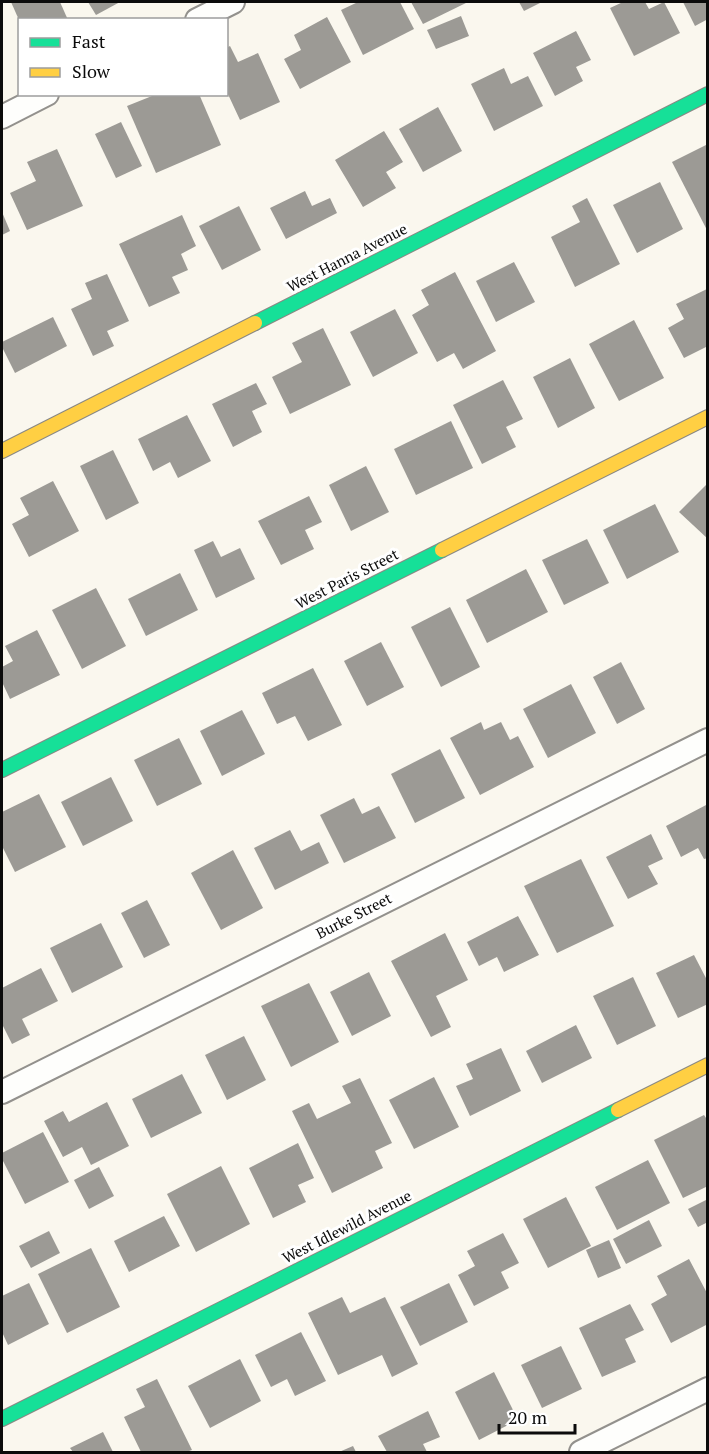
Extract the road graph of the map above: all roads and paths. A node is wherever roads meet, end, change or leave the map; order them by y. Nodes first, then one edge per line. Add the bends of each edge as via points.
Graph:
1 (233, 2) edge
2 (201, 18) edge
3 (708, 94) edge
4 (43, 96) edge
5 (2, 117) edge
6 (708, 417) edge
7 (2, 451) edge
8 (708, 740) edge
9 (2, 770) edge
10 (708, 1065) edge
11 (2, 1092) edge
12 (708, 1389) edge
13 (2, 1419) edge
14 (582, 1452) edge

1 - 2 street
3 - 7 street, West Hanna Avenue
4 - 5 street
6 - 9 street, West Paris Street
8 - 11 street, Burke Street
10 - 13 street, West Idlewild Avenue
12 - 14 street

